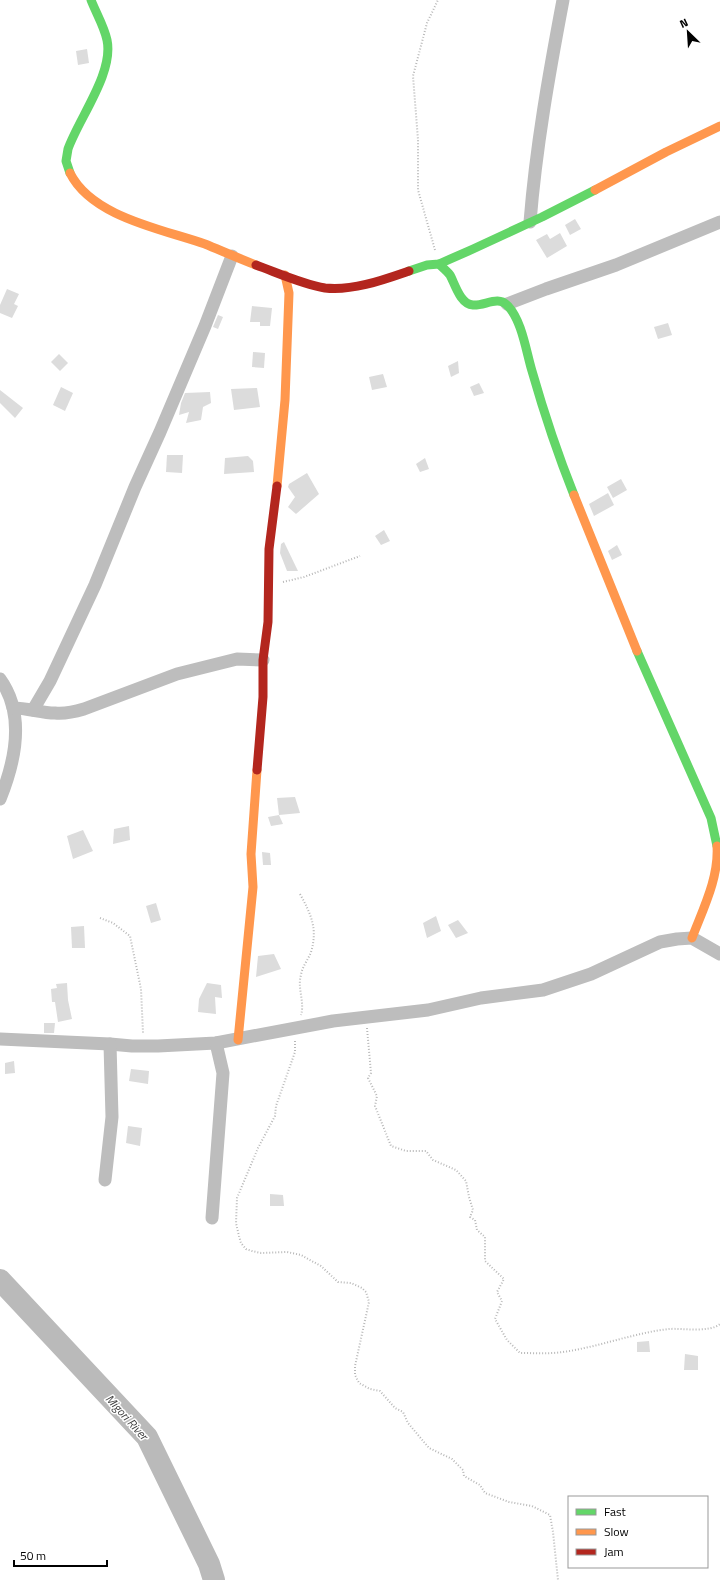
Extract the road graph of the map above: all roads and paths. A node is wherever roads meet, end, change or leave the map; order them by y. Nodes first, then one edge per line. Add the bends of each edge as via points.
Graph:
1 (91, 0) edge
2 (438, 0) edge
3 (563, 0) edge
4 (720, 126) edge
5 (530, 222) junction
6 (720, 222) edge
7 (232, 256) junction
8 (437, 264) junction
9 (286, 275) junction
10 (507, 304) junction
11 (360, 556) dead end
12 (268, 585) junction
13 (263, 660) junction
14 (0, 679) edge
15 (13, 708) junction
16 (33, 710) junction
17 (0, 800) edge
18 (300, 894) dead end
19 (100, 918) dead end
20 (692, 938) junction
21 (720, 954) edge
22 (366, 1016) junction
23 (297, 1027) junction
24 (0, 1039) edge
25 (238, 1040) junction
26 (216, 1043) junction
27 (110, 1044) junction
28 (143, 1046) junction
29 (105, 1180) dead end
30 (212, 1218) dead end
31 (720, 1324) edge
32 (558, 1580) edge

1 - 7 street via 105,34 108,53 94,96 72,138 66,162 70,175 92,199 114,211
2 - 8 path via 427,23 413,76 418,140 418,190
3 - 5 street via 542,114
4 - 5 street
5 - 8 street via 502,237
6 - 10 street via 616,265
7 - 9 street
7 - 16 street via 177,394 92,592 50,681
8 - 9 street via 358,286 340,288 320,287
8 - 10 street via 449,274 466,302 473,305 491,301
9 - 12 street via 290,293 286,400 269,549
10 - 20 street via 523,336 565,473 606,577 711,818 717,853 709,891
11 - 12 path via 304,577
12 - 13 street via 268,622
13 - 16 street via 237,659 177,674 68,713 55,714
13 - 25 street via 263,697 251,854 253,887
14 - 15 street
15 - 16 street
15 - 17 street via 16,728 11,765
18 - 23 path via 314,927 311,952 300,976 303,1009
19 - 28 path via 113,923 130,936 141,989
20 - 21 street
20 - 22 street via 660,942 591,974 543,990 481,998 420,1011
22 - 23 street
22 - 31 path via 371,1072 368,1078 377,1096 375,1106 391,1146 406,1151 426,1151 432,1160 456,1170 466,1181 473,1210 470,1217 475,1220 477,1230 485,1237 485,1261 504,1279 497,1292 502,1301 495,1319 507,1340 520,1353 562,1352 637,1334 669,1329 716,1327
23 - 25 street
23 - 32 path via 295,1052 274,1116 237,1198 236,1223 241,1243 246,1249 261,1253 287,1252 301,1255 321,1266 338,1282 355,1284 366,1292 369,1302 354,1375 359,1383 380,1391 395,1408 403,1412 408,1423 429,1448 452,1459 463,1470 464,1476 480,1485 486,1493 509,1502 532,1506 550,1515
24 - 27 street
25 - 26 street
26 - 28 street
26 - 30 street via 223,1073
27 - 28 street
27 - 29 street via 112,1117

